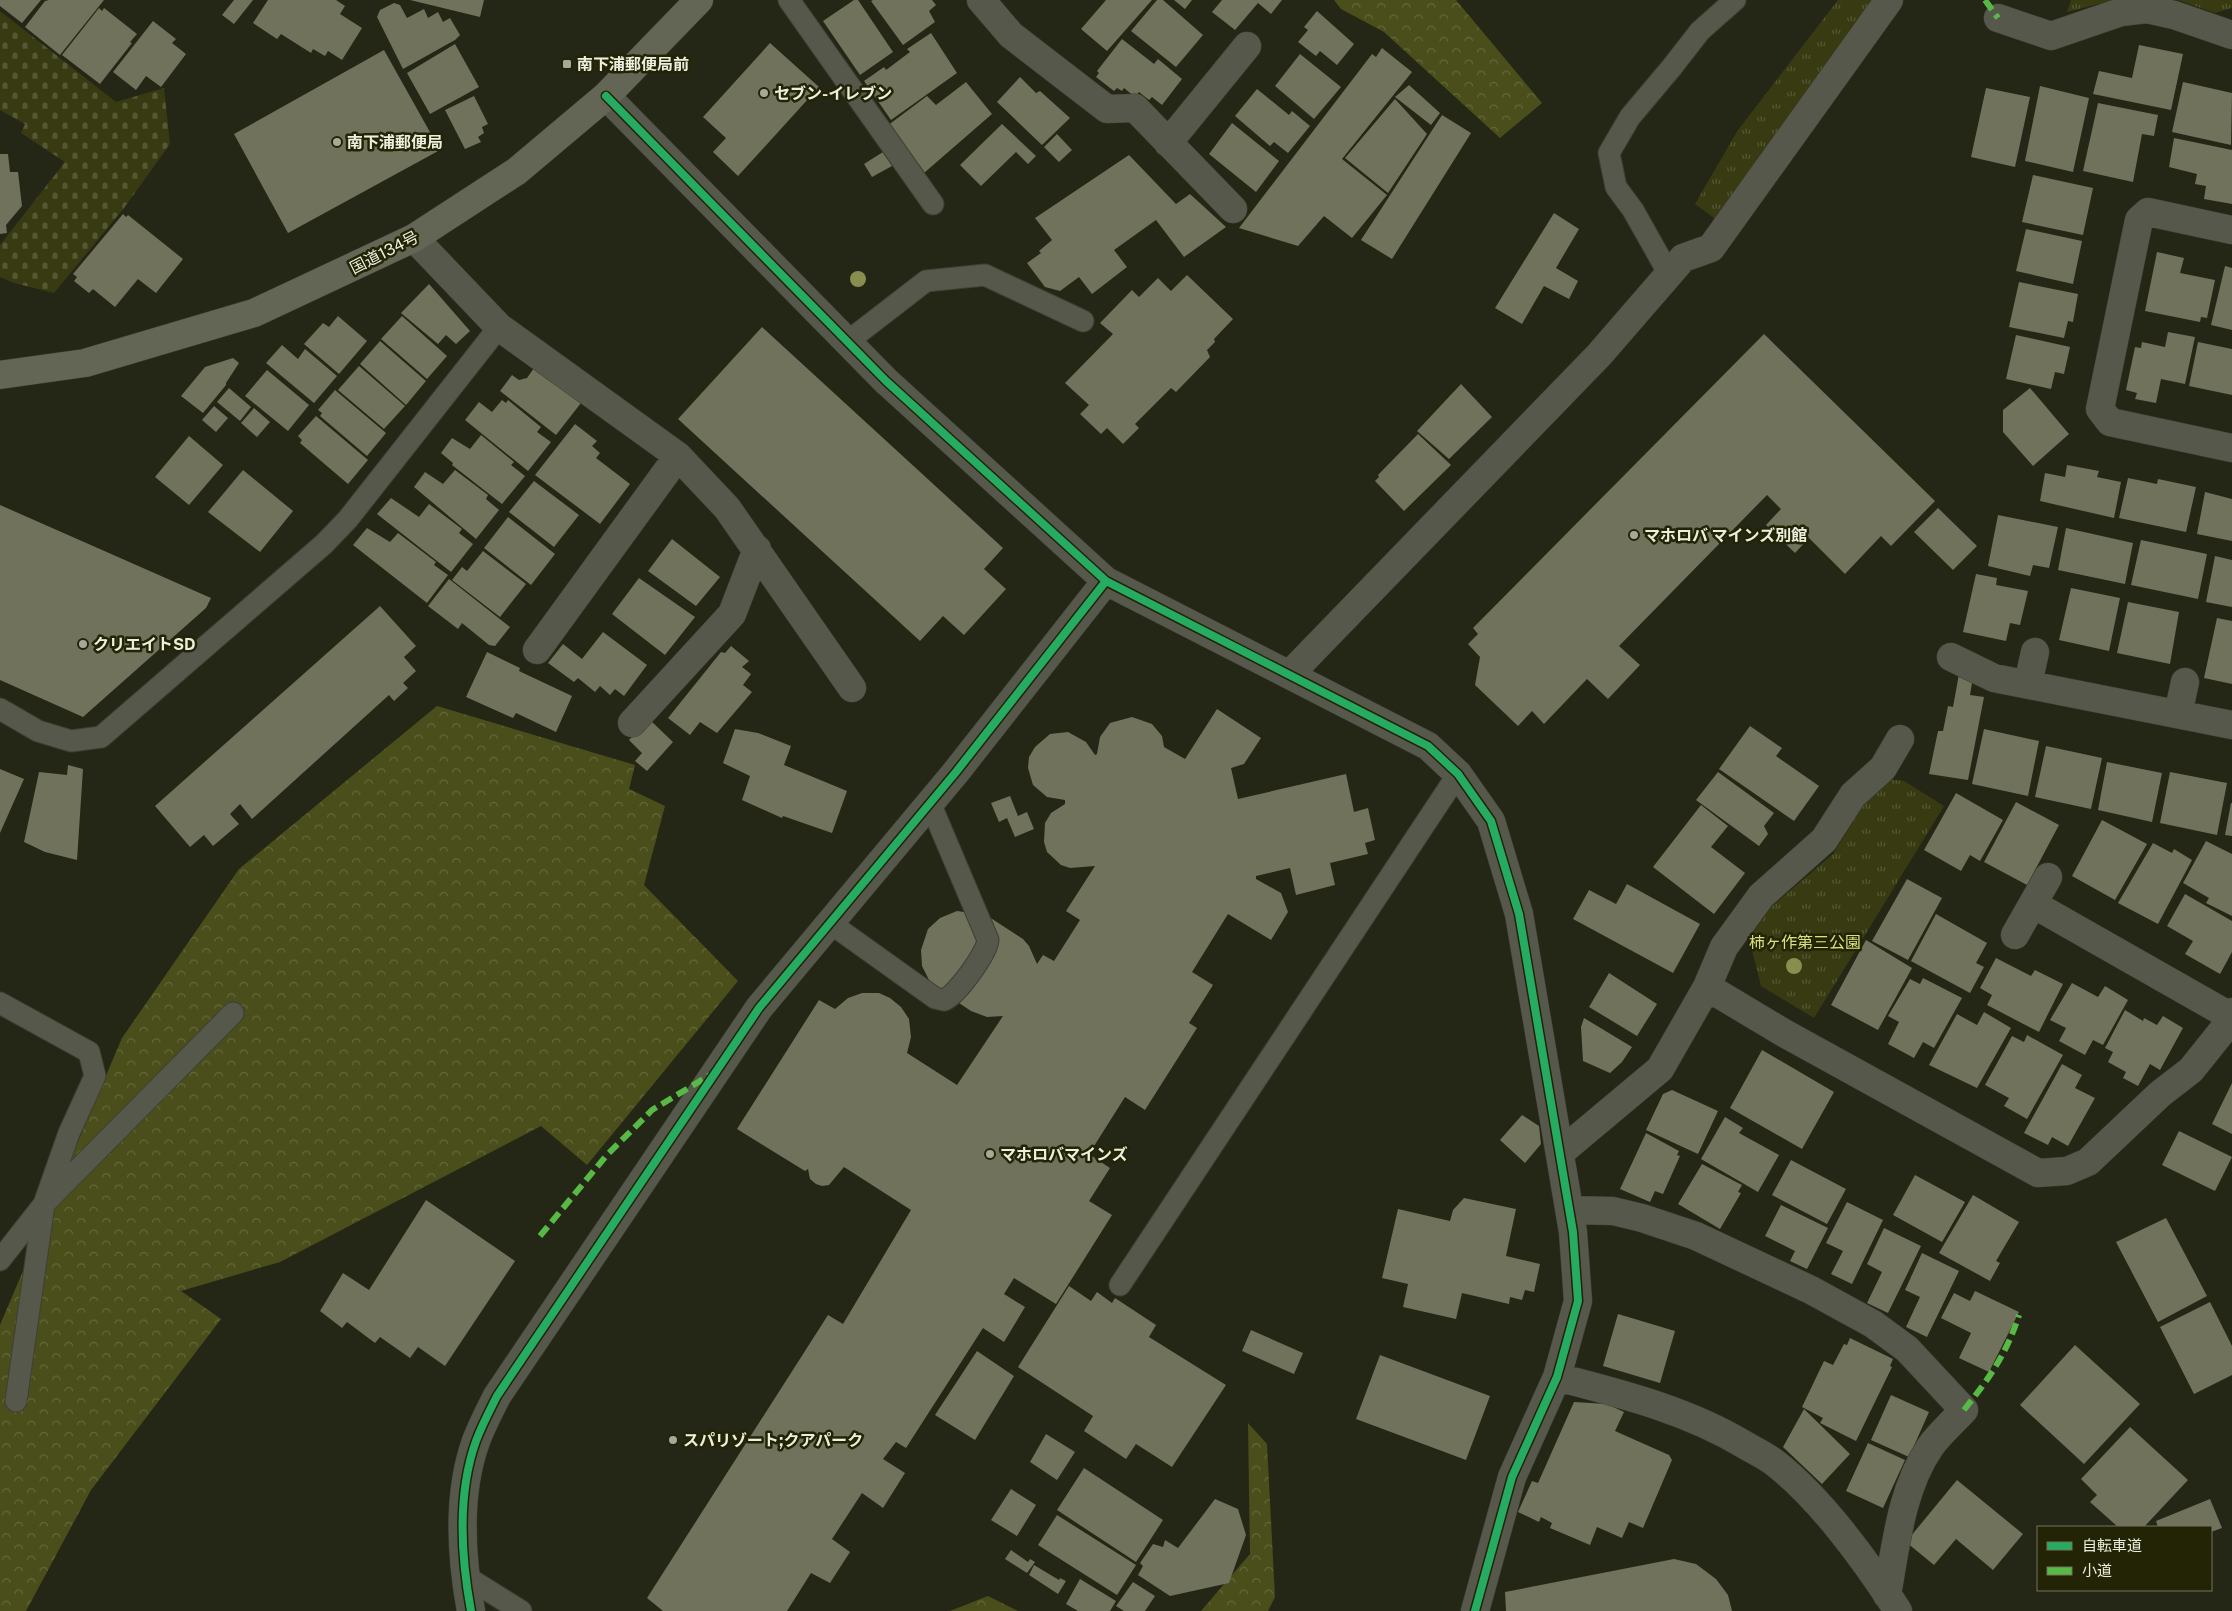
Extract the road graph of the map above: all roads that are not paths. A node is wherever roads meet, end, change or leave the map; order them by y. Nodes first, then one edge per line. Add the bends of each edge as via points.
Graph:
1 (699, 0) edge
2 (789, 0) edge
3 (981, 0) edge
4 (1735, 0) edge
5 (1889, 0) edge
6 (1998, 18) dead end
7 (2232, 34) edge
8 (1247, 46) dead end
9 (606, 96) junction
10 (1168, 143) junction
11 (933, 204) dead end
12 (1233, 209) dead end
13 (2232, 230) edge
14 (414, 238) junction
15 (1669, 274) junction
16 (1083, 321) dead end
17 (499, 327) junction
18 (848, 342) junction
19 (0, 375) edge
20 (2232, 448) edge
21 (678, 456) junction
22 (757, 549) junction
23 (1106, 581) junction
24 (537, 650) dead end
25 (2035, 652) dead end
26 (1951, 656) dead end
27 (1290, 674) junction
28 (2185, 682) dead end
29 (2028, 684) junction
30 (852, 688) dead end
31 (0, 709) edge
32 (2178, 714) junction
33 (632, 723) dead end
34 (2232, 725) edge
35 (1900, 739) dead end
36 (1458, 774) junction
37 (930, 803) junction
38 (2048, 878) dead end
39 (2034, 904) junction
40 (830, 923) junction
41 (2015, 935) dead end
42 (1707, 987) junction
43 (0, 1002) edge
44 (234, 1013) dead end
45 (2231, 1014) edge
46 (1561, 1152) junction
47 (44, 1204) junction
48 (1570, 1210) junction
49 (0, 1260) edge
50 (1120, 1284) dead end
51 (1557, 1377) junction
52 (16, 1401) dead end
53 (465, 1576) junction
54 (1892, 1603) edge
55 (471, 1611) edge
56 (520, 1611) edge
57 (1475, 1611) edge

1 - 9 highway, 国道134号
2 - 11 lane
3 - 10 street via 1011,35 1107,109 1135,108
4 - 15 lane via 1700,30 1630,117 1609,153 1616,187 1633,210
5 - 15 street via 1711,248 1682,258
6 - 7 street via 2051,36 2121,12 2147,9
8 - 10 street
9 - 14 highway, 国道134号 via 516,171
9 - 18 street
10 - 12 street
13 - 20 street via 2148,212 2139,220 2100,408 2110,422
14 - 17 street
14 - 19 highway, 国道134号 via 254,313 86,363
15 - 27 street via 1599,356
16 - 18 lane via 985,275 926,281
17 - 21 street
17 - 31 lane via 348,519 324,544 102,737 71,741 38,731
18 - 23 street via 886,381
21 - 22 street via 727,508
21 - 24 street
22 - 30 street
22 - 33 street via 732,614
23 - 27 street
23 - 37 street
25 - 29 street
26 - 29 street via 1994,678
27 - 36 street via 1428,746
28 - 32 street
29 - 32 street
32 - 34 street
35 - 42 street via 1883,768 1853,795 1824,840 1761,896 1724,947
36 - 46 street via 1492,821 1519,914
36 - 50 lane
37 - 40 street
37 - 40 lane via 988,940 984,952 954,993 944,1000 935,998
38 - 39 street
39 - 41 street
39 - 45 street
40 - 53 street via 759,1008 497,1396 476,1441 467,1480 463,1531
42 - 45 street via 2038,1173 2068,1171 2088,1162 2160,1094 2191,1070 2223,1030
42 - 46 street via 1660,1069
43 - 47 lane via 89,1052 95,1076 69,1133
44 - 47 lane
46 - 48 street
47 - 49 lane
47 - 52 lane
48 - 51 street via 1578,1301
48 - 54 street via 1613,1211 1642,1218 1696,1236 1811,1290 1873,1324 1907,1349 1964,1410 1930,1447 1913,1480 1900,1520
51 - 54 street via 1654,1402 1726,1433 1774,1462 1819,1505
51 - 57 street via 1512,1477
53 - 55 street
53 - 56 lane

